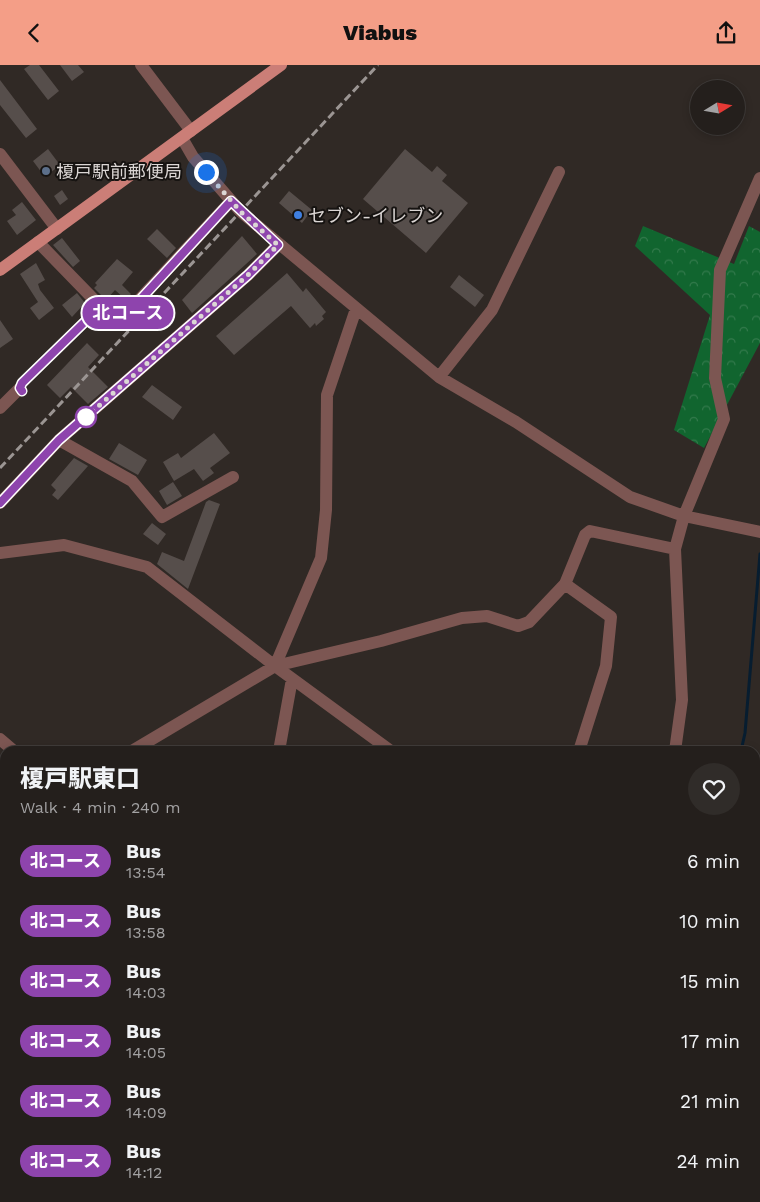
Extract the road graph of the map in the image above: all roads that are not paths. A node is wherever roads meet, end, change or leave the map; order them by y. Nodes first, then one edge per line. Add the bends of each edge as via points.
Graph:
1 (141, 65) edge
2 (281, 65) edge
3 (186, 134) junction
4 (0, 154) edge
5 (559, 172) dead end
6 (760, 178) edge
7 (231, 201) junction
8 (57, 229) junction
9 (38, 243) junction
10 (278, 245) junction
11 (1, 267) edge
12 (356, 309) junction
13 (439, 377) junction
14 (20, 388) dead end
15 (0, 408) edge
16 (59, 440) junction
17 (233, 477) dead end
18 (0, 503) edge
19 (684, 515) junction
20 (760, 532) edge
21 (675, 549) junction
22 (0, 553) edge
23 (565, 584) junction
24 (275, 666) junction
25 (292, 679) junction
26 (140, 746) edge
27 (280, 746) edge
28 (383, 746) edge
29 (581, 746) edge
30 (676, 746) edge

1 - 3 street
2 - 3 main road
3 - 7 street via 193,157
3 - 8 main road
4 - 8 street
5 - 13 street via 492,310
6 - 19 street via 720,270 715,379 724,419
7 - 9 street via 124,315 112,316 106,312
7 - 10 street
8 - 9 main road
9 - 11 main road
10 - 12 street
10 - 16 street
12 - 13 street
12 - 24 street via 327,395 326,510 321,558
13 - 19 street via 630,497
14 - 15 street
16 - 17 street via 132,481 162,517
16 - 18 street
19 - 20 street
19 - 21 street
21 - 23 street via 590,531 585,535
21 - 30 street via 682,701
22 - 24 street via 64,545 147,567
23 - 24 street via 528,621 518,625 487,616 462,618
23 - 29 street via 611,617 606,666
24 - 25 street
24 - 26 street
25 - 27 street
25 - 28 street

